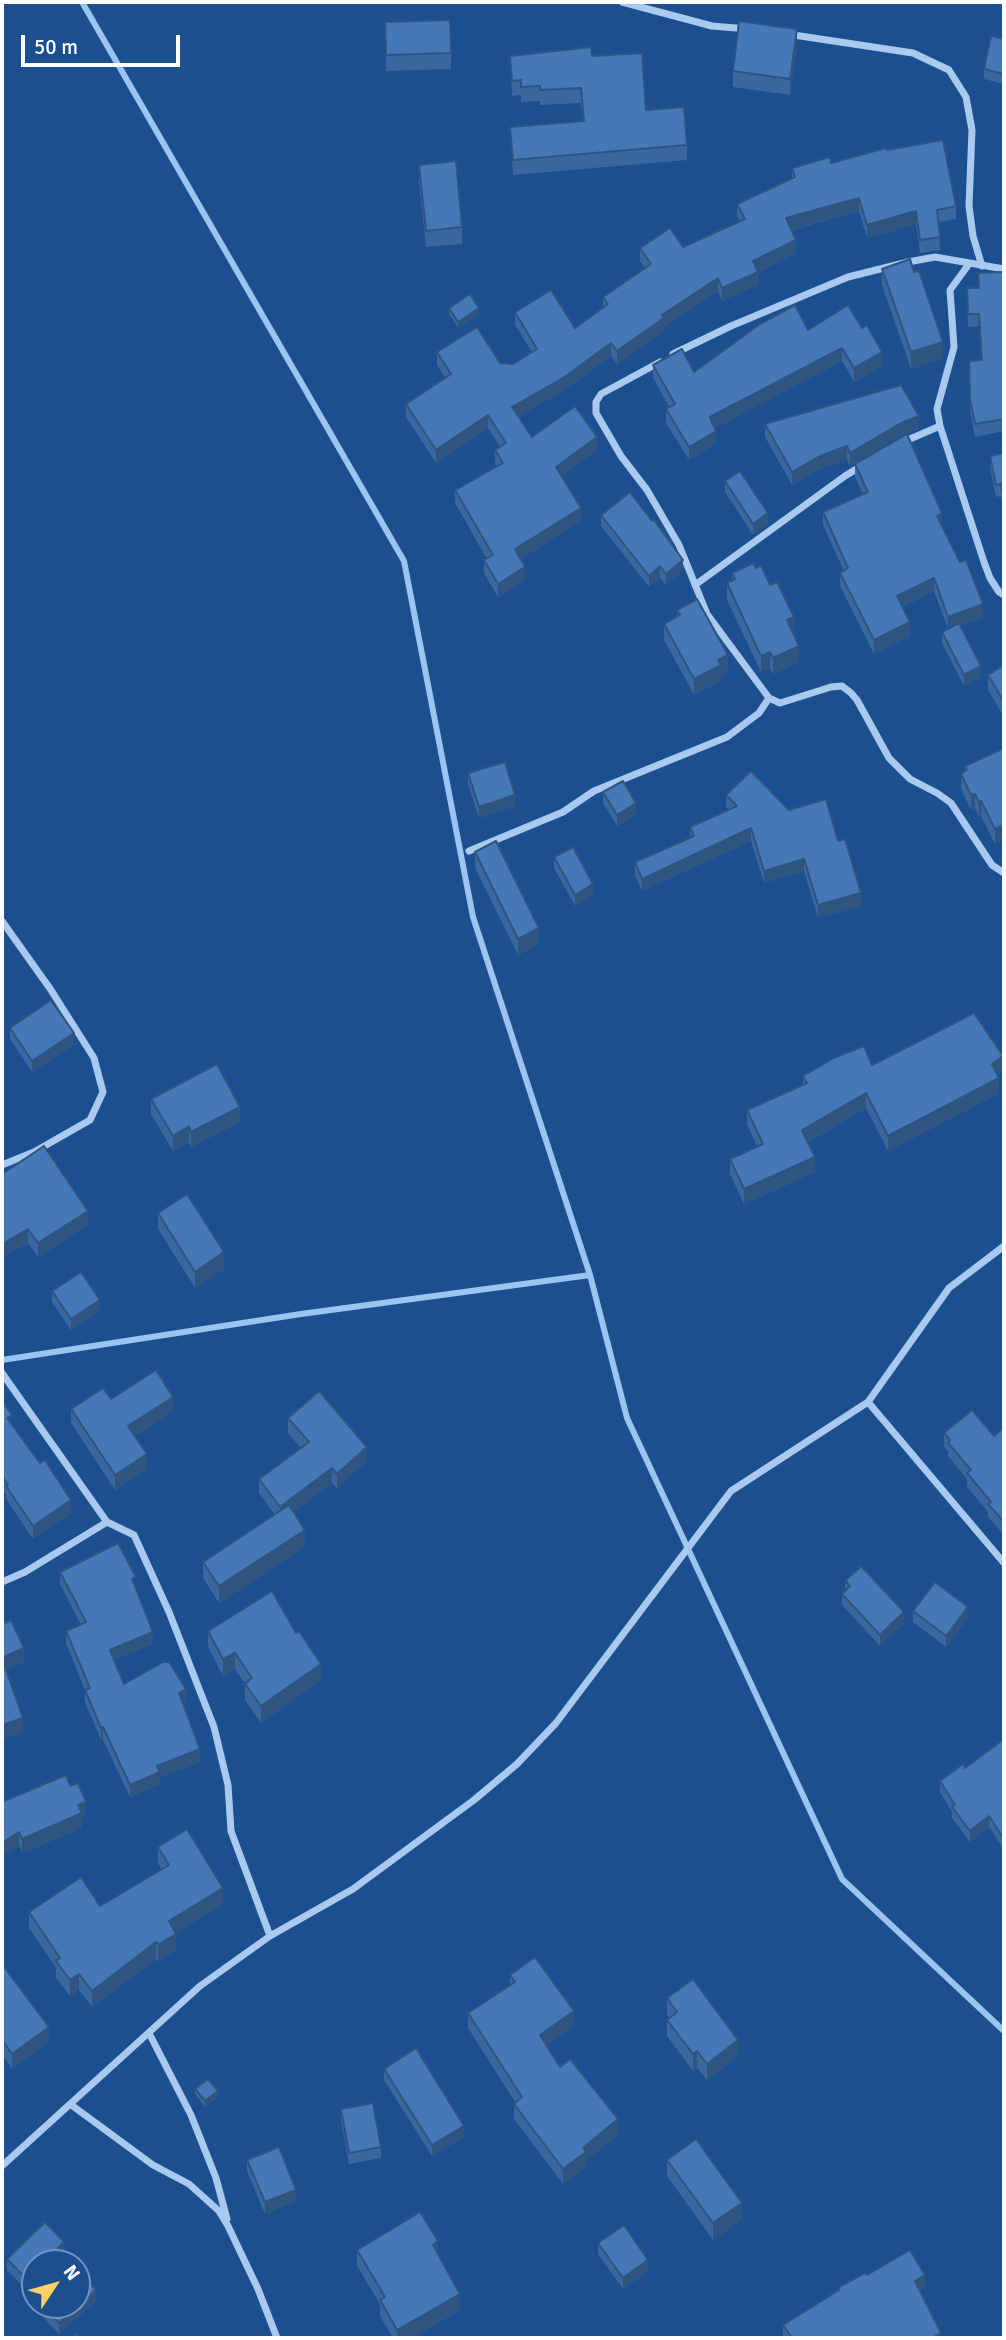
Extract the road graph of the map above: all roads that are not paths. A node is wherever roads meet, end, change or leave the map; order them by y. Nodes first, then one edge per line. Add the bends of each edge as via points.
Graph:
1 (622, 2) edge
2 (753, 30) edge
3 (780, 33) edge
4 (969, 264) junction
5 (982, 266) junction
6 (1004, 270) edge
7 (940, 426) junction
8 (891, 449) edge
9 (868, 462) edge
10 (695, 585) junction
11 (1004, 595) edge
12 (769, 698) junction
13 (469, 851) dead end
14 (1004, 873) edge
15 (2, 921) edge
16 (2, 1165) edge
17 (1004, 1246) edge
18 (2, 1373) edge
19 (868, 1402) junction
20 (107, 1522) junction
21 (1004, 1563) edge
22 (2, 1582) edge
23 (270, 1936) junction
24 (149, 2033) junction
25 (70, 2104) junction
26 (2, 2166) edge
27 (228, 2226) junction
28 (278, 2338) edge

1 - 2 street via 712,26
3 - 5 street via 913,53 949,70 967,97 972,130 969,206
4 - 5 street
4 - 7 street via 950,290 954,347 937,409
4 - 10 street via 934,257 848,277 698,341 601,394 596,413 679,545
5 - 6 street
7 - 8 street
7 - 11 street via 990,578
9 - 10 street
10 - 12 street via 708,614
12 - 13 street via 760,713 727,737 594,791 563,811
12 - 14 street via 780,703 842,686 857,700 889,758 910,779 951,803 992,865
15 - 16 street via 94,1058 103,1092 90,1120
17 - 19 street via 949,1289
18 - 20 street
19 - 21 street
19 - 23 street via 731,1491 555,1723 517,1764 353,1889
20 - 22 street
20 - 23 street via 134,1535 169,1612 214,1727 228,1785 231,1831
23 - 24 street via 201,1986
24 - 25 street
24 - 27 street via 191,2115 216,2178
25 - 26 street
25 - 27 street via 153,2165 189,2184 219,2211
27 - 28 street

